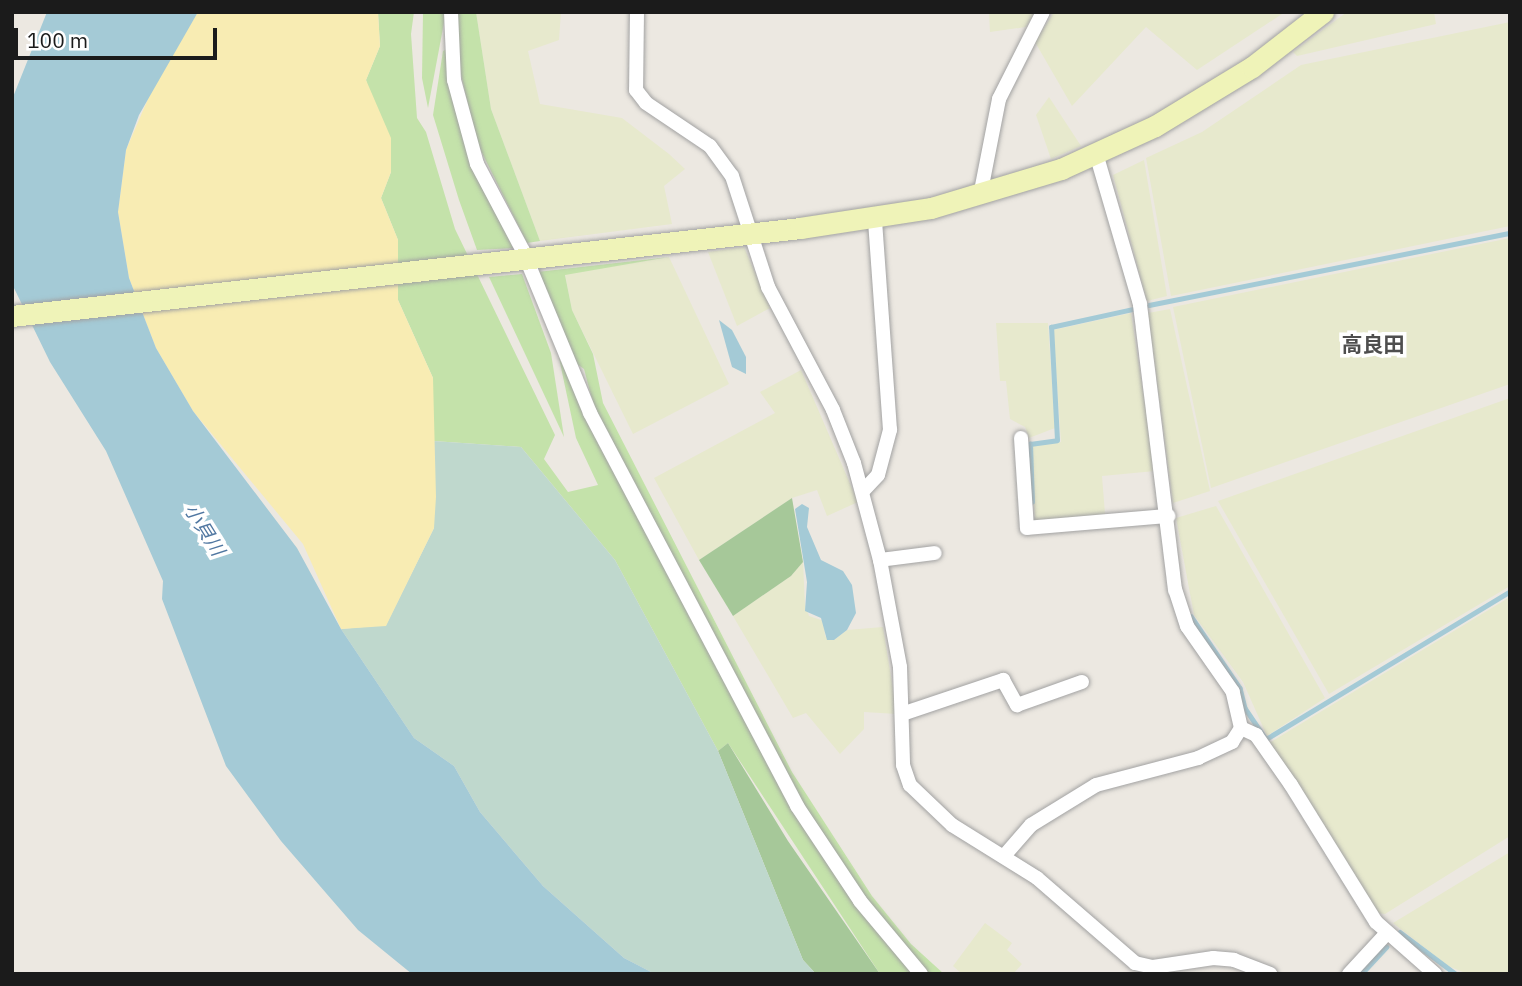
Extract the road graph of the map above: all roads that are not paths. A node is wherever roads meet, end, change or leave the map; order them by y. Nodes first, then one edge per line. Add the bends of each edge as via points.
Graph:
1 (451, 12) edge
2 (638, 12) edge
3 (1042, 12) edge
4 (1323, 12) edge
5 (1096, 154) junction
6 (980, 196) junction
7 (875, 219) junction
8 (749, 233) junction
9 (519, 260) junction
10 (12, 316) edge
11 (1021, 438) dead end
12 (863, 491) junction
13 (1168, 516) junction
14 (935, 553) dead end
15 (880, 560) junction
16 (1082, 682) dead end
17 (902, 714) junction
18 (1241, 728) junction
19 (1004, 856) junction
20 (1387, 934) junction
21 (921, 974) edge
22 (1270, 974) edge
23 (1349, 974) edge
24 (1436, 974) edge

1 - 9 street via 454,80 467,133
2 - 8 street via 636,89 646,103 698,136 725,164 739,190
3 - 6 street via 999,99
4 - 5 street via 1206,98
5 - 6 street
5 - 13 street via 1140,304
6 - 7 street
7 - 8 street
7 - 12 street via 890,430 878,475
8 - 9 street
8 - 12 street via 768,287 833,410
9 - 10 street
9 - 21 street via 590,413 766,752 860,901
11 - 13 street via 1027,528
12 - 15 street
13 - 18 street via 1168,554 1182,616 1233,692
14 - 15 street
15 - 17 street via 902,682
16 - 17 street via 1017,705 1003,680
17 - 19 street via 903,765 911,785 952,825
18 - 19 street via 1231,742 1198,758 1096,785 1031,825
18 - 20 street via 1256,735 1360,901
19 - 22 street via 1037,877 1135,963 1153,967 1213,958 1234,960
20 - 23 street
20 - 24 street

